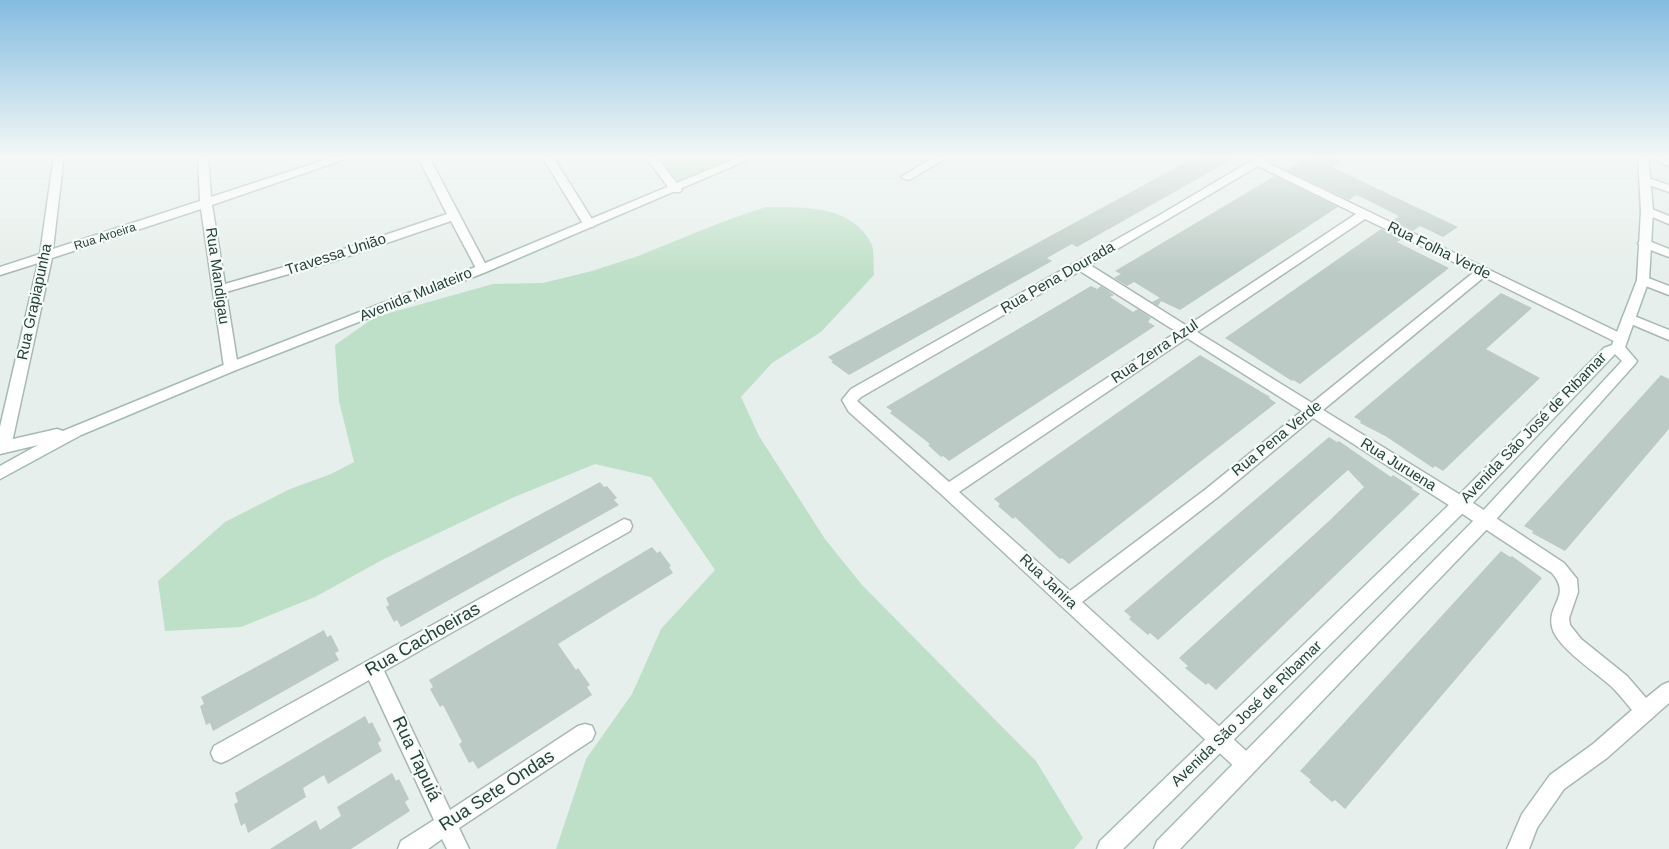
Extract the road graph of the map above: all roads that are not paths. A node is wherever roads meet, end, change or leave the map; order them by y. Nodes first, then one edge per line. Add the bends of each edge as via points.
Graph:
1 (54, 195) edge
2 (205, 195) edge
3 (234, 195) edge
4 (442, 195) edge
5 (571, 195) edge
6 (664, 195) edge
7 (1202, 195) edge
8 (1327, 195) edge
9 (1646, 195) edge
10 (206, 204) junction
11 (1647, 211) junction
12 (1363, 215) junction
13 (453, 216) junction
14 (1669, 220) edge
15 (589, 224) junction
16 (1644, 243) junction
17 (1669, 253) edge
18 (46, 256) junction
19 (1080, 265) junction
20 (482, 269) junction
21 (0, 271) edge
22 (1482, 272) junction
23 (1643, 280) junction
24 (218, 290) junction
25 (1669, 291) edge
26 (1630, 318) junction
27 (1186, 332) junction
28 (1669, 335) edge
29 (1619, 344) junction
30 (231, 367) junction
31 (849, 400) joint
32 (1312, 411) junction
33 (76, 431) junction
34 (2, 447) edge
35 (0, 473) edge
36 (948, 491) junction
37 (1460, 504) junction
38 (1485, 520) junction
39 (624, 526) dead end
40 (1069, 602) junction
41 (373, 668) junction
42 (1669, 691) edge
43 (1646, 712) junction
44 (585, 733) dead end
45 (1220, 740) junction
46 (221, 753) dead end
47 (1246, 764) junction
48 (446, 824) junction
49 (410, 849) edge
50 (458, 849) edge
51 (1108, 849) edge
52 (1165, 849) edge
53 (1518, 849) edge

1 - 18 street, Rua Grapiapunha
2 - 10 street, Rua Mandigau
3 - 10 street, Rua Aroeira
4 - 13 street
5 - 15 street
6 - 15 street, Avenida Mulateiro
7 - 19 street, Rua Pena Dourada
8 - 12 street, Rua Folha Verde
9 - 11 street
10 - 18 street, Rua Aroeira
10 - 24 street, Rua Mandigau
11 - 14 street
11 - 16 street
12 - 22 street, Rua Folha Verde
12 - 27 street, Rua Zerra Azul
13 - 20 street
13 - 24 street, Travessa União via 330,258
15 - 20 street, Avenida Mulateiro
16 - 17 street
16 - 23 street
18 - 21 street, Rua Aroeira
18 - 34 street, Rua Grapiapunha
19 - 27 street, Rua Juruena
19 - 31 street, Rua Pena Dourada via 856,393
20 - 30 street, Avenida Mulateiro
22 - 29 street, Rua Folha Verde
22 - 32 street, Rua Pena Verde
23 - 25 street
23 - 26 street
24 - 30 street, Rua Mandigau
26 - 28 street
26 - 29 street
27 - 32 street, Rua Juruena
27 - 36 street, Rua Zerra Azul
29 - 37 street, Avenida São José de Ribamar
29 - 38 street, Avenida São José de Ribamar via 1630,362
30 - 33 street, Avenida Mulateiro
31 - 36 street, Rua Janira via 854,408
32 - 37 street, Rua Juruena
32 - 40 street, Rua Pena Verde via 1212,493
33 - 34 street, Avenida Mulateiro
33 - 35 street, Avenida Mulateiro
36 - 40 street, Rua Janira
37 - 38 street, Rua Juruena
37 - 45 street, Avenida São José de Ribamar
38 - 43 street, Rua Juruena via 1558,568 1568,579 1569,592 1560,618 1561,628 1620,682
38 - 47 street, Avenida São José de Ribamar
39 - 41 street, Rua Cachoeiras
40 - 45 street, Rua Janira
41 - 46 street, Rua Cachoeiras
41 - 48 street, Rua Tapuiá
42 - 43 street
43 - 53 street via 1600,751 1556,782 1529,821
44 - 48 street, Rua Sete Ondas
45 - 47 street, Rua Janira
45 - 51 street, Avenida São José de Ribamar
47 - 52 street, Avenida São José de Ribamar
48 - 49 street, Rua Sete Ondas
48 - 50 street, Rua Tapuiá

